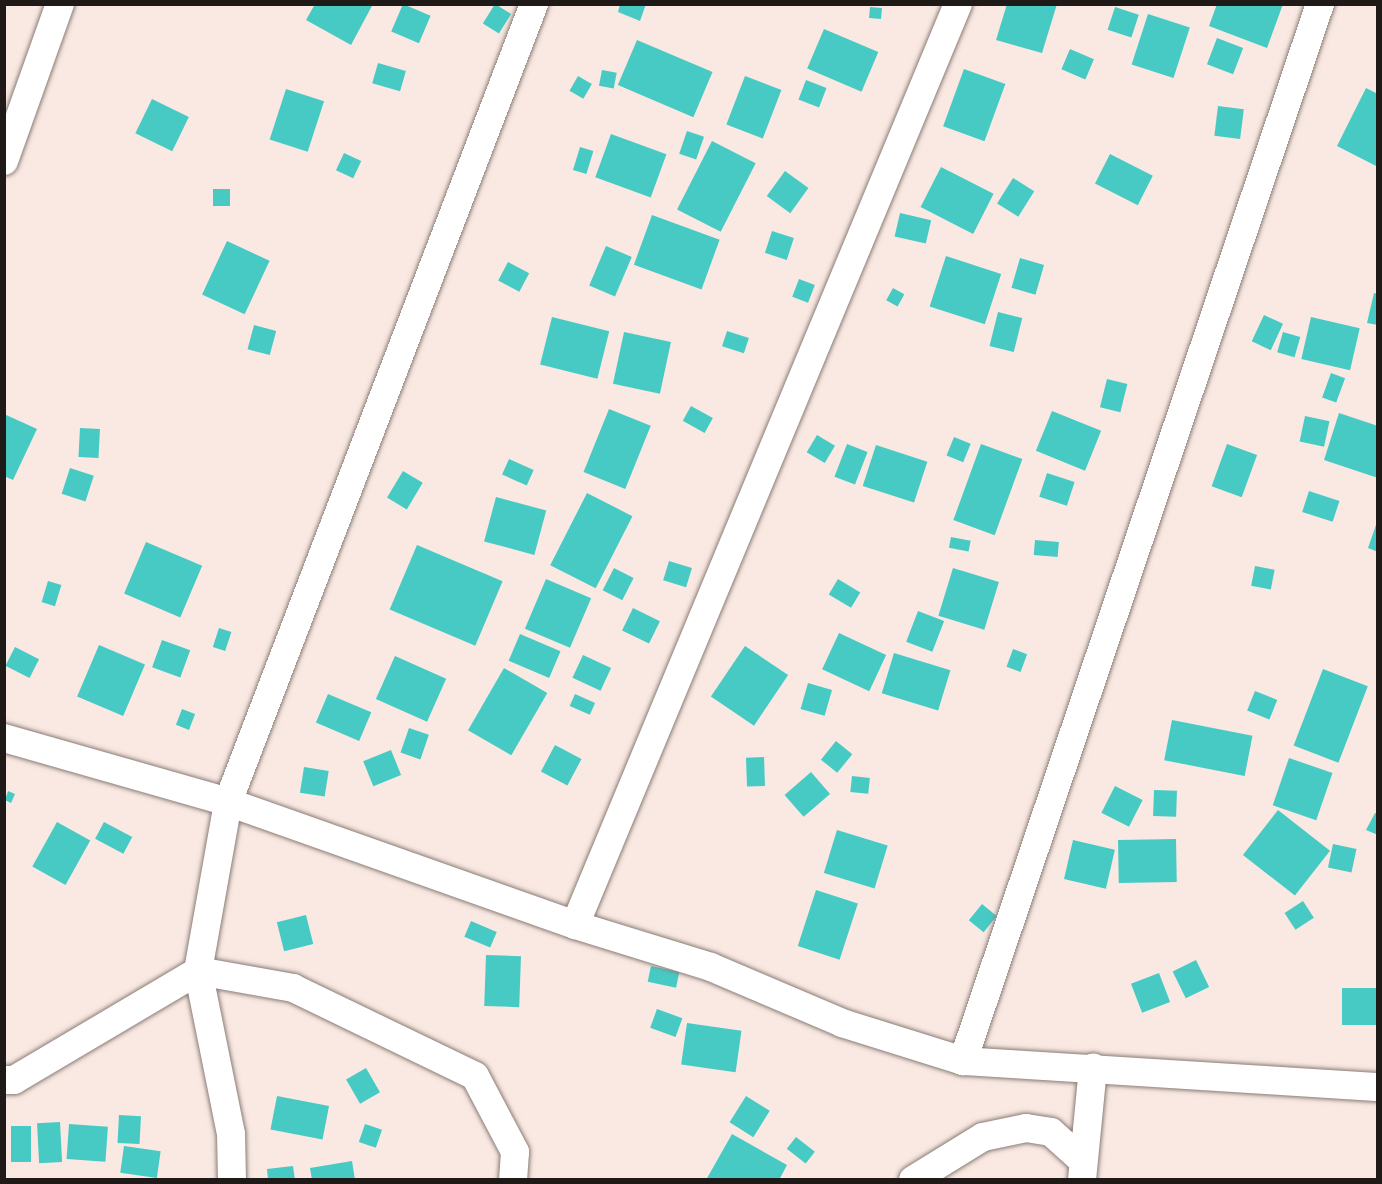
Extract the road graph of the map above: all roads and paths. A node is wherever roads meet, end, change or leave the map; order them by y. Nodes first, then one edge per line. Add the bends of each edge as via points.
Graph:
1 (60, 4) edge
2 (534, 4) edge
3 (958, 4) edge
4 (1320, 4) edge
5 (4, 161) edge
6 (4, 738) edge
7 (228, 802) junction
8 (575, 925) junction
9 (198, 971) junction
10 (963, 1060) junction
11 (1093, 1068) junction
12 (4, 1080) edge
13 (1377, 1087) edge
14 (1082, 1169) edge
15 (232, 1179) edge
16 (513, 1179) edge
17 (913, 1179) edge

1 - 5 street
2 - 7 street
3 - 8 street
4 - 10 street
6 - 7 street
7 - 8 street
7 - 9 street
8 - 10 street via 711,966 842,1023
9 - 12 street via 24,1074
9 - 15 street via 231,1134
9 - 16 street via 293,988 475,1076 515,1152
10 - 11 street
11 - 13 street
11 - 14 street
14 - 17 street via 1051,1132 1026,1128 983,1137

